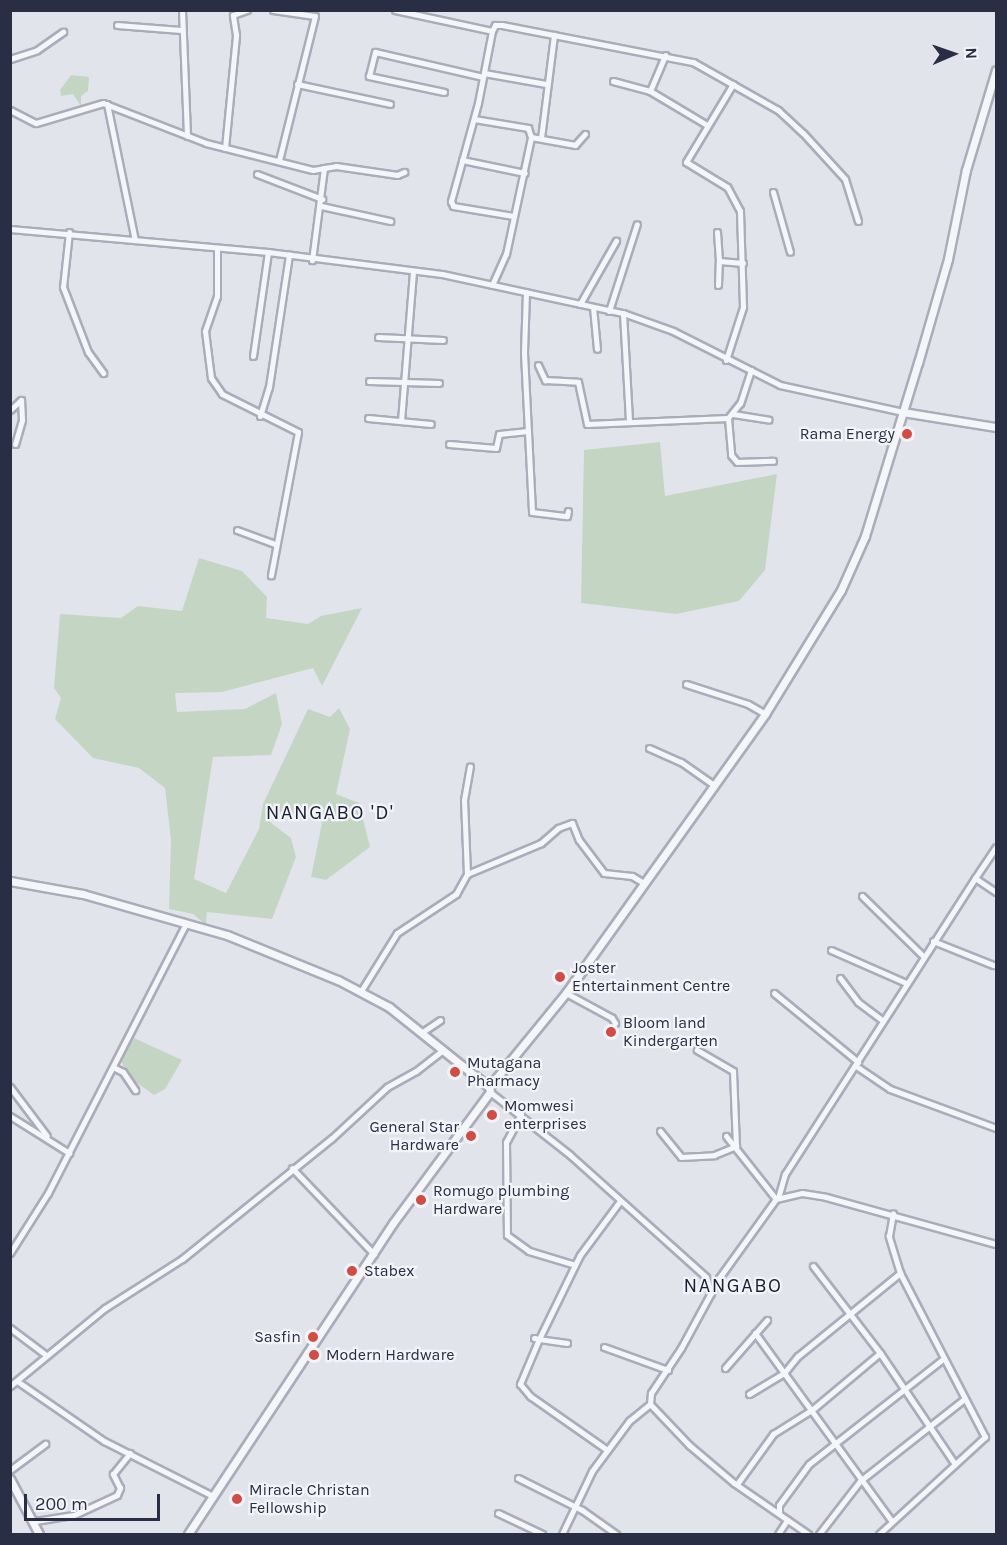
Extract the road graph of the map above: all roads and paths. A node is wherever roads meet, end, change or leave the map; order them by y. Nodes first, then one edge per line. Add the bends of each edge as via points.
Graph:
1 (182, 10) edge
2 (248, 10) edge
3 (273, 10) edge
4 (394, 10) edge
5 (117, 25) dead end
6 (181, 30) junction
7 (492, 31) junction
8 (63, 32) dead end
9 (554, 35) junction
10 (665, 55) junction
11 (10, 59) edge
12 (996, 70) edge
13 (483, 75) junction
14 (728, 78) dead end
15 (613, 81) dead end
16 (297, 84) junction
17 (546, 84) junction
18 (734, 84) junction
19 (650, 91) junction
20 (444, 92) dead end
21 (107, 104) junction
22 (390, 104) dead end
23 (10, 110) edge
24 (474, 119) junction
25 (707, 125) junction
26 (585, 134) dead end
27 (187, 136) junction
28 (531, 136) junction
29 (541, 138) junction
30 (225, 148) junction
31 (279, 160) junction
32 (462, 160) junction
33 (324, 168) junction
34 (404, 172) dead end
35 (525, 173) junction
36 (257, 174) dead end
37 (773, 192) dead end
38 (322, 199) junction
39 (321, 206) junction
40 (513, 216) junction
41 (390, 221) dead end
42 (858, 222) dead end
43 (637, 224) dead end
44 (10, 229) edge
45 (69, 232) junction
46 (717, 232) dead end
47 (135, 240) junction
48 (616, 241) dead end
49 (217, 249) junction
50 (268, 252) junction
51 (790, 252) dead end
52 (288, 254) junction
53 (312, 260) junction
54 (719, 261) junction
55 (743, 262) junction
56 (413, 271) junction
57 (492, 285) junction
58 (718, 285) dead end
59 (526, 292) junction
60 (580, 304) junction
61 (593, 307) junction
62 (609, 311) junction
63 (623, 313) junction
64 (378, 337) dead end
65 (409, 338) junction
66 (443, 340) dead end
67 (597, 349) dead end
68 (253, 356) dead end
69 (726, 360) junction
70 (538, 365) dead end
71 (752, 370) junction
72 (102, 373) dead end
73 (369, 381) dead end
74 (406, 382) junction
75 (439, 383) dead end
76 (10, 410) edge
77 (903, 412) junction
78 (734, 414) junction
79 (260, 416) junction
80 (368, 418) dead end
81 (728, 418) junction
82 (768, 420) dead end
83 (401, 421) junction
84 (629, 422) junction
85 (431, 424) dead end
86 (996, 427) edge
87 (528, 431) junction
88 (15, 444) dead end
89 (449, 444) dead end
90 (773, 461) dead end
91 (567, 517) dead end
92 (237, 530) dead end
93 (275, 544) junction
94 (271, 575) dead end
95 (686, 684) dead end
96 (765, 714) junction
97 (649, 748) dead end
98 (470, 767) dead end
99 (713, 784) junction
100 (996, 848) edge
101 (467, 874) junction
102 (975, 878) junction
103 (10, 881) edge
104 (642, 882) junction
105 (996, 892) edge
106 (862, 896) dead end
107 (186, 923) junction
108 (933, 941) junction
109 (831, 950) dead end
110 (924, 957) junction
111 (993, 965) dead end
112 (840, 978) dead end
113 (906, 983) junction
114 (361, 991) junction
115 (566, 993) junction
116 (774, 993) dead end
117 (440, 1020) dead end
118 (882, 1020) junction
119 (615, 1023) dead end
120 (421, 1033) junction
121 (697, 1050) dead end
122 (442, 1051) junction
123 (857, 1064) junction
124 (113, 1067) junction
125 (10, 1087) edge
126 (135, 1090) dead end
127 (489, 1090) junction
128 (521, 1114) junction
129 (10, 1116) edge
130 (996, 1128) edge
131 (660, 1131) dead end
132 (726, 1136) dead end
133 (49, 1139) junction
134 (736, 1146) junction
135 (69, 1153) junction
136 (292, 1168) junction
137 (777, 1198) junction
138 (620, 1202) junction
139 (892, 1214) junction
140 (996, 1244) edge
141 (10, 1253) edge
142 (374, 1254) junction
143 (575, 1265) junction
144 (813, 1266) dead end
145 (900, 1273) junction
146 (706, 1277) junction
147 (719, 1278) junction
148 (711, 1294) junction
149 (852, 1316) junction
150 (767, 1320) dead end
151 (10, 1328) edge
152 (754, 1333) junction
153 (536, 1339) junction
154 (567, 1343) dead end
155 (604, 1347) dead end
156 (879, 1353) junction
157 (46, 1355) junction
158 (944, 1359) junction
159 (725, 1368) dead end
160 (668, 1370) junction
161 (784, 1374) junction
162 (16, 1381) junction
163 (10, 1386) edge
164 (904, 1391) junction
165 (749, 1394) dead end
166 (963, 1400) junction
167 (650, 1404) junction
168 (813, 1409) junction
169 (930, 1427) junction
170 (835, 1443) junction
171 (45, 1444) dead end
172 (607, 1450) junction
173 (130, 1453) junction
174 (955, 1464) junction
175 (10, 1470) edge
176 (518, 1478) dead end
177 (10, 1479) edge
178 (860, 1481) junction
179 (736, 1484) junction
180 (213, 1496) junction
181 (574, 1506) junction
182 (498, 1513) dead end
183 (779, 1513) junction
184 (787, 1520) junction
185 (891, 1520) junction
186 (35, 1521) junction
187 (39, 1534) edge
188 (188, 1534) edge
189 (542, 1534) edge
190 (562, 1534) edge
191 (616, 1534) edge
192 (778, 1534) edge
193 (808, 1534) edge
194 (819, 1534) edge
195 (879, 1534) edge

1 - 6 street
2 - 30 street via 233,15 236,35
3 - 16 street via 315,16
4 - 7 street
5 - 6 street
6 - 27 street
7 - 9 street via 497,24
7 - 13 street
8 - 11 street via 37,50
9 - 10 street
9 - 17 street
10 - 18 street via 693,63
10 - 19 street
12 - 77 street via 966,170 945,269
13 - 17 street
13 - 20 street via 375,52 369,76
13 - 24 street
14 - 18 street
15 - 19 street
16 - 22 street
16 - 31 street
17 - 29 street
18 - 25 street
18 - 42 street via 778,110 826,157 844,179
19 - 25 street
21 - 23 street via 36,123
21 - 27 street
21 - 47 street
24 - 28 street via 528,128
24 - 32 street
25 - 55 street via 686,162 728,187 735,197 742,227
26 - 29 street via 578,145
27 - 30 street
28 - 29 street
28 - 35 street
30 - 31 street
31 - 33 street via 313,170
32 - 35 street
32 - 40 street via 451,198 453,206
33 - 34 street
33 - 38 street
35 - 40 street
36 - 38 street
37 - 51 street
38 - 39 street
39 - 41 street
39 - 53 street
40 - 57 street via 504,261
43 - 62 street
44 - 45 street
45 - 47 street
45 - 72 street via 63,287 88,352
46 - 54 street
47 - 49 street
48 - 60 street
49 - 50 street
49 - 79 street via 217,296 205,331 211,378 222,394
50 - 52 street
50 - 68 street
52 - 53 street
52 - 79 street via 269,387
53 - 56 street
54 - 55 street
54 - 58 street
55 - 69 street via 743,307
56 - 57 street
56 - 65 street
57 - 59 street
59 - 60 street
59 - 87 street
60 - 61 street
61 - 62 street
61 - 67 street
62 - 63 street
63 - 69 street via 663,326
63 - 84 street
64 - 65 street
65 - 66 street
65 - 74 street
69 - 71 street
70 - 84 street via 541,379 578,382 587,424
71 - 77 street via 804,392
71 - 78 street
73 - 74 street
74 - 75 street
74 - 83 street
76 - 88 street via 21,400 22,420
77 - 86 street
77 - 96 street via 852,568
78 - 81 street
78 - 82 street
79 - 93 street via 298,432
80 - 83 street
81 - 84 street
81 - 90 street via 732,458 737,462
83 - 85 street
87 - 89 street via 501,433 496,448
87 - 91 street via 532,512
92 - 93 street
93 - 94 street
95 - 96 street via 748,704
96 - 99 street
97 - 99 street via 681,762
98 - 101 street via 464,800
99 - 104 street
100 - 102 street
101 - 104 street via 541,843 558,828 573,823 602,871
101 - 114 street via 456,894 397,933
102 - 105 street
102 - 108 street
103 - 107 street via 83,894
104 - 115 street
106 - 110 street
107 - 114 street via 227,935
107 - 124 street
108 - 110 street
108 - 111 street
109 - 113 street
110 - 113 street
112 - 118 street via 858,1002
113 - 118 street
114 - 120 street
115 - 119 street
115 - 127 street
116 - 123 street
117 - 120 street
118 - 123 street
120 - 122 street
121 - 134 street via 733,1071
122 - 127 street
122 - 136 street via 387,1087
123 - 130 street via 890,1089
123 - 137 street via 785,1174
124 - 126 street via 123,1072
124 - 135 street
125 - 133 street
127 - 128 street
127 - 142 street
128 - 138 street
128 - 143 street via 506,1142 507,1235 529,1251
129 - 133 street
131 - 134 street via 681,1157 714,1155
132 - 134 street
133 - 135 street
134 - 137 street
135 - 141 street
136 - 142 street
136 - 157 street via 182,1260 105,1308
137 - 139 street via 815,1194
137 - 147 street
138 - 143 street
138 - 146 street
139 - 140 street
139 - 145 street via 890,1236
142 - 180 street
143 - 153 street
144 - 149 street
145 - 149 street
145 - 158 street
146 - 147 street
146 - 148 street
147 - 148 street
148 - 160 street
149 - 156 street
149 - 161 street via 798,1356
150 - 152 street
151 - 157 street
152 - 159 street
152 - 161 street
153 - 154 street
153 - 172 street via 520,1384 523,1390
155 - 160 street
156 - 164 street
156 - 168 street
157 - 162 street
158 - 164 street
158 - 166 street
160 - 167 street via 651,1393
161 - 165 street
161 - 168 street
162 - 163 street
162 - 173 street via 104,1441
164 - 169 street
164 - 170 street
166 - 169 street
166 - 174 street via 984,1437
167 - 172 street via 629,1421
167 - 179 street via 689,1445
168 - 170 street
168 - 179 street via 772,1434
169 - 174 street
169 - 178 street
170 - 178 street
170 - 183 street via 809,1464 779,1505
171 - 175 street
172 - 181 street
173 - 180 street
173 - 186 street via 113,1474 120,1488 117,1495 74,1515
174 - 185 street
176 - 181 street
177 - 186 street
178 - 185 street
178 - 194 street
179 - 183 street
180 - 188 street
181 - 190 street
181 - 191 street
182 - 189 street
183 - 184 street
184 - 192 street
184 - 193 street
185 - 195 street
186 - 187 street

